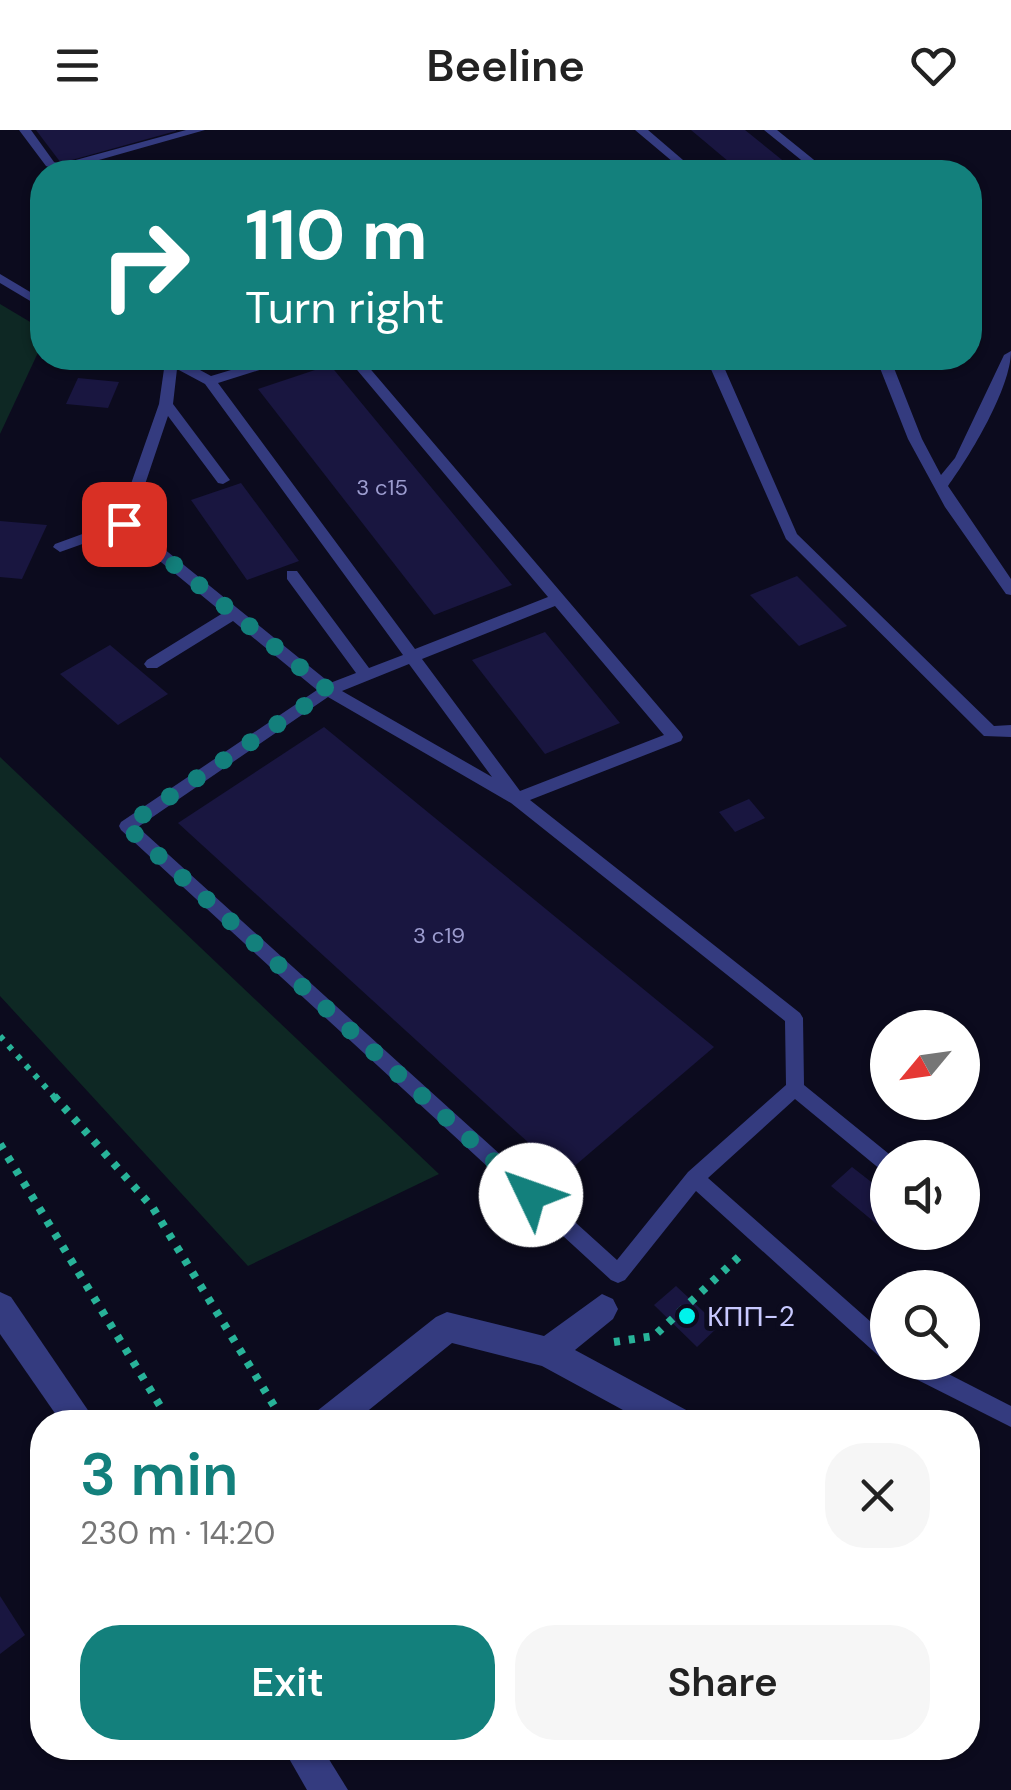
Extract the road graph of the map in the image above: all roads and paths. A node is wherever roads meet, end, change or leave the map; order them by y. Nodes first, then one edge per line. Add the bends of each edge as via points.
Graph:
1 (25, 130) edge
2 (199, 130) edge
3 (641, 130) edge
4 (770, 130) edge
5 (47, 160) edge
6 (89, 160) edge
7 (677, 160) edge
8 (808, 160) edge
9 (0, 278) edge
10 (30, 297) edge
11 (1011, 355) edge
12 (169, 370) edge
13 (191, 370) edge
14 (245, 370) edge
15 (364, 370) edge
16 (718, 370) edge
17 (888, 370) edge
18 (210, 381) junction
19 (166, 404) junction
20 (222, 480) dead end
21 (941, 485) junction
22 (124, 524) junction
23 (60, 548) dead end
24 (292, 575) dead end
25 (1011, 590) edge
26 (558, 599) junction
27 (234, 613) junction
28 (413, 654) junction
29 (152, 664) dead end
30 (366, 674) junction
31 (328, 690) junction
32 (1011, 732) edge
33 (517, 799) junction
34 (0, 1036) edge
35 (796, 1088) junction
36 (0, 1144) edge
37 (870, 1149) edge
38 (695, 1178) junction
39 (760, 1236) junction
40 (618, 1274) junction
41 (0, 1306) edge
42 (602, 1308) joint
43 (870, 1335) edge
44 (548, 1352) junction
45 (938, 1380) edge
46 (72, 1410) edge
47 (163, 1410) edge
48 (277, 1410) edge
49 (344, 1410) edge
50 (654, 1410) edge
51 (1011, 1417) edge
52 (309, 1760) edge
53 (329, 1790) edge

1 - 5 lane
2 - 6 lane
3 - 7 lane
4 - 8 lane
9 - 10 lane
11 - 21 lane via 961,460
12 - 19 lane
13 - 18 lane
14 - 18 lane
15 - 26 lane
16 - 32 lane via 791,536 990,732
17 - 21 lane
18 - 28 lane
19 - 20 lane
19 - 22 lane
21 - 25 lane
22 - 23 lane
22 - 27 lane
24 - 30 lane
26 - 28 lane
26 - 33 lane via 675,737
27 - 29 lane
27 - 31 lane
28 - 30 lane
28 - 33 lane
30 - 31 lane
31 - 33 lane
31 - 40 lane via 126,826
33 - 35 lane via 794,1018
34 - 48 path via 153,1208
35 - 37 lane
35 - 38 lane
36 - 47 path
38 - 39 lane
38 - 40 lane
39 - 43 lane
39 - 44 path via 654,1336
40 - 42 lane
41 - 46 street
42 - 44 street
44 - 49 street via 447,1327
44 - 50 street
45 - 51 lane
52 - 53 street

